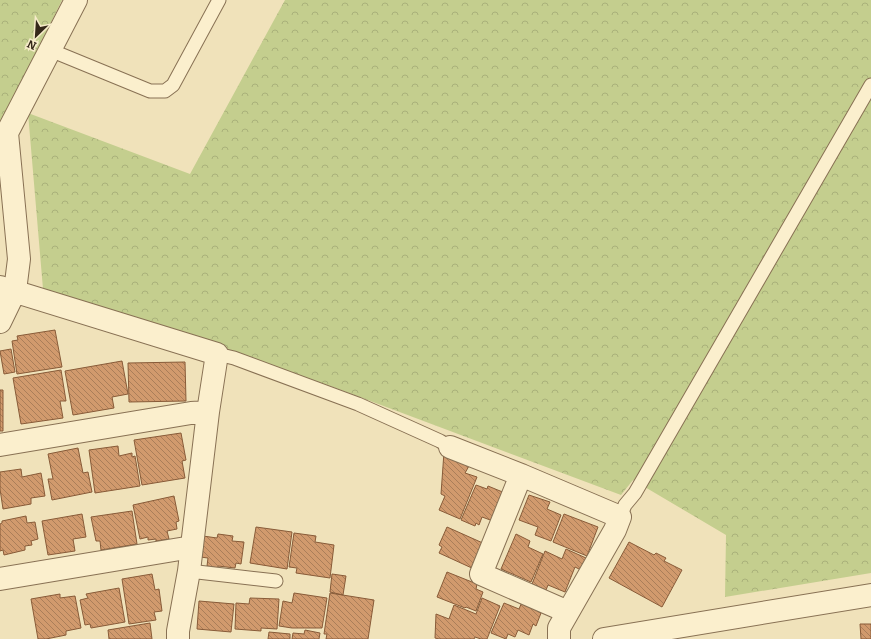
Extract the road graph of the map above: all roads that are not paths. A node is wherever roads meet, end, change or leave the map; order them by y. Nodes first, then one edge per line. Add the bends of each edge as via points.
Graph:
1 (76, 0) edge
2 (219, 0) edge
3 (50, 50) junction
4 (871, 84) edge
5 (7, 289) edge
6 (0, 322) edge
7 (217, 354) junction
8 (208, 412) junction
9 (0, 445) edge
10 (450, 447) joint
11 (521, 475) junction
12 (620, 518) junction
13 (192, 547) junction
14 (189, 571) junction
15 (0, 579) edge
16 (276, 581) dead end
17 (871, 595) edge
18 (568, 612) junction
19 (178, 639) edge
20 (559, 639) edge
21 (604, 639) edge

1 - 3 street
2 - 3 lane via 173,85 165,91 150,91
3 - 5 street via 7,133 19,259
4 - 12 lane via 635,493 625,505
5 - 6 street
5 - 7 street
7 - 8 street
7 - 10 lane via 358,404
8 - 9 street
8 - 13 street
10 - 11 street
11 - 12 street
11 - 18 street via 482,574
12 - 18 street
13 - 14 street
13 - 15 street
14 - 16 lane
14 - 19 street
17 - 21 street
18 - 20 street via 559,628

